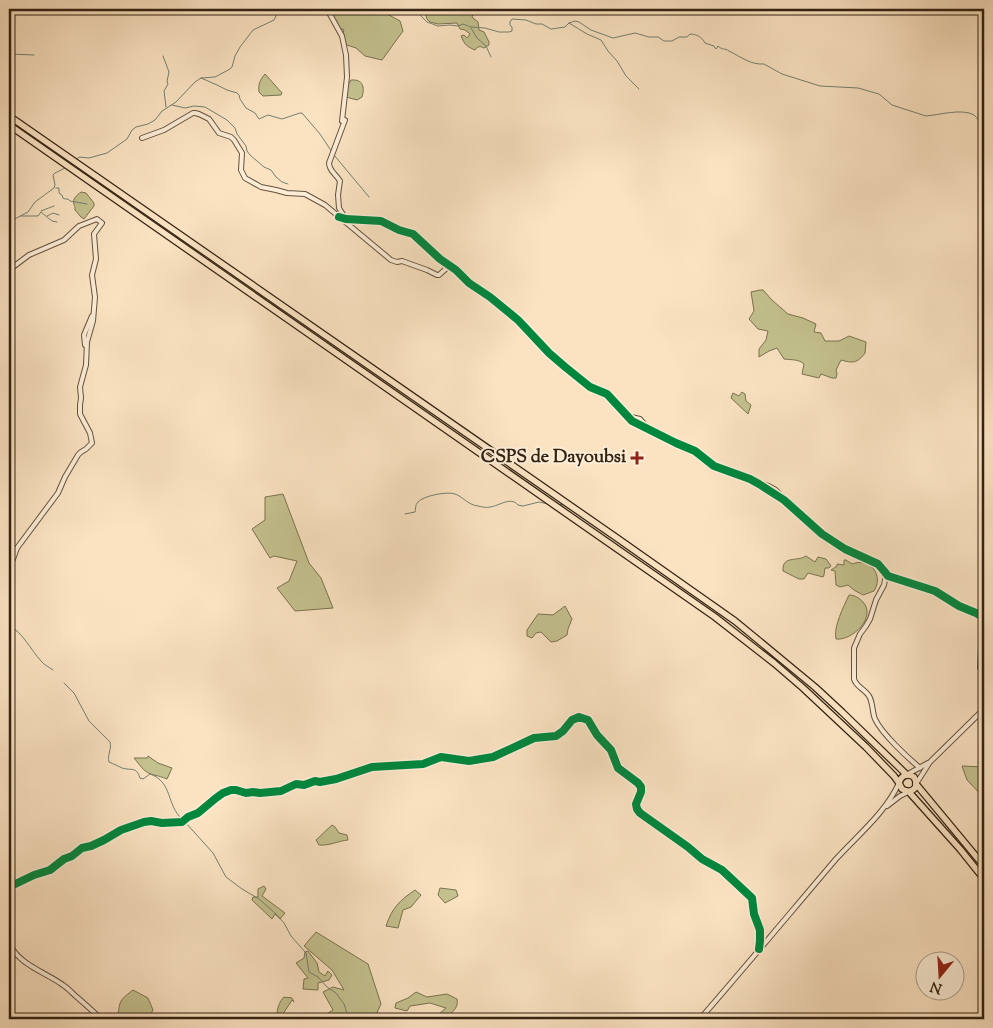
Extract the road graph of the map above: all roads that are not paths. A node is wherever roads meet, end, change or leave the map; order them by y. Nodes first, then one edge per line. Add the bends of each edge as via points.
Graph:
1 (327, 9) edge
2 (9, 116) edge
3 (9, 125) edge
4 (142, 138) dead end
5 (339, 217) junction
6 (346, 219) junction
7 (348, 225) junction
8 (449, 266) junction
9 (9, 270) edge
10 (984, 448) edge
11 (982, 455) dead end
12 (9, 570) edge
13 (886, 575) junction
14 (984, 671) edge
15 (984, 709) edge
16 (930, 762) junction
17 (920, 768) junction
18 (907, 775) junction
19 (899, 782) junction
20 (916, 784) junction
21 (909, 792) junction
22 (883, 809) junction
23 (9, 834) edge
24 (9, 853) edge
25 (984, 866) edge
26 (9, 873) edge
27 (984, 879) edge
28 (11, 886) edge
29 (9, 903) edge
30 (9, 943) edge
31 (759, 949) junction
32 (9, 954) edge
33 (18, 957) junction
34 (101, 1019) edge
35 (700, 1019) edge

1 - 6 street via 342,36 346,55 343,120 329,163 340,181 339,208
2 - 18 highway via 735,621 842,712
3 - 19 highway via 715,617 802,688
4 - 5 street via 164,130 192,113 199,114 209,119 219,132 234,140 242,153 241,170 245,178 260,187 287,194 305,194
5 - 6 street
5 - 7 street
6 - 7 street
6 - 8 street via 381,221 413,234
7 - 8 street via 391,260 437,275
8 - 13 street via 518,320 564,366 590,387 607,394 627,416 640,420 650,430 695,452 714,466 773,487 822,534 878,564
9 - 12 street via 29,255 64,240 79,226 97,219 102,222 94,234 94,312 84,335 86,365 80,384 80,410 92,443 78,455 58,493 17,548
10 - 11 street
13 - 14 street via 935,590 980,616 983,622 981,668
13 - 17 street via 870,620 854,648 854,678 869,696 875,720
15 - 16 street
16 - 17 street
16 - 20 street
17 - 18 street
18 - 19 highway
18 - 20 highway via 914,777
19 - 21 highway via 902,789
19 - 22 street
20 - 21 highway
20 - 25 highway
21 - 22 street
21 - 27 highway
22 - 31 street
23 - 24 street
26 - 28 street
28 - 29 street
28 - 31 street via 50,870 82,848 121,830 151,821 182,822 231,790 246,793 281,791 296,784 336,779 372,767 423,764 441,757 469,761 493,757 534,738 556,736 572,720 579,718 588,720 611,750 618,768 641,787 636,804 640,813 722,870 752,898 760,930
30 - 33 street
31 - 35 street
32 - 33 street
33 - 34 street via 63,985

